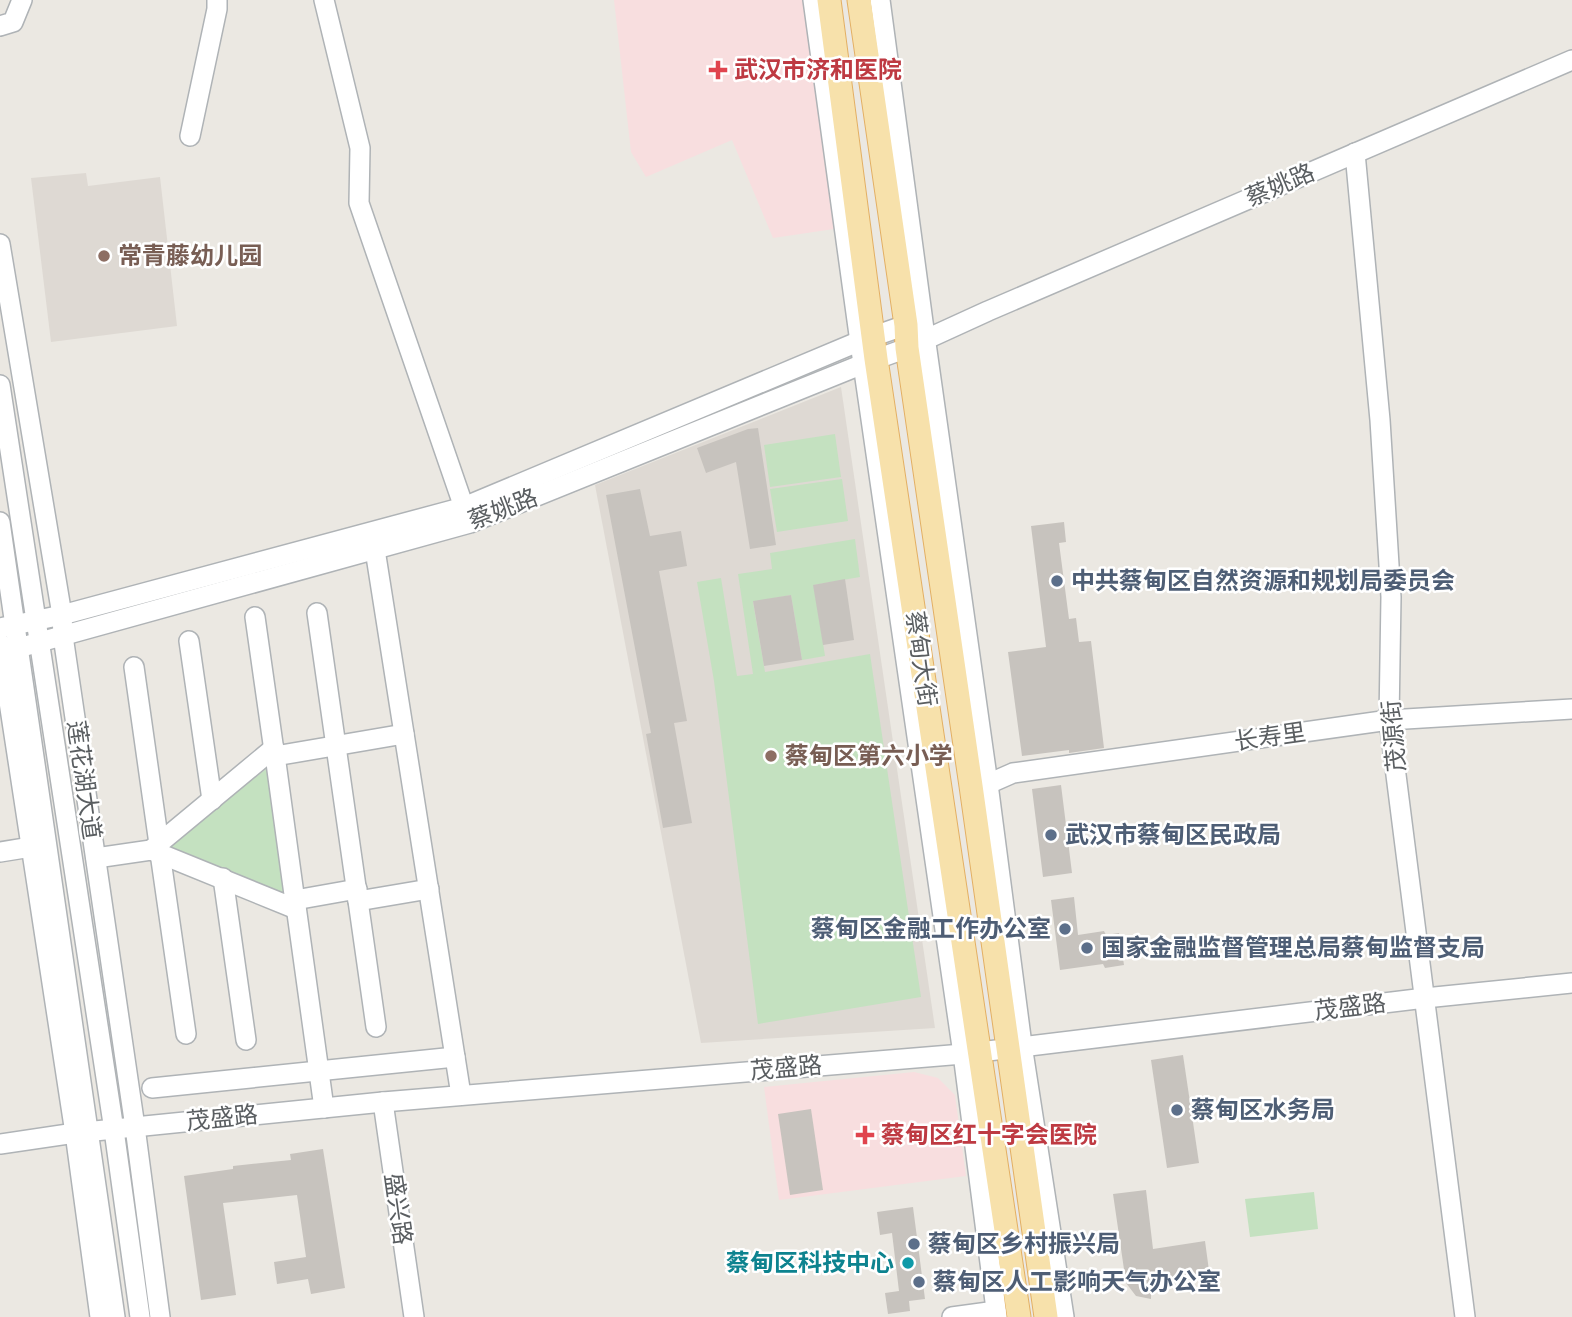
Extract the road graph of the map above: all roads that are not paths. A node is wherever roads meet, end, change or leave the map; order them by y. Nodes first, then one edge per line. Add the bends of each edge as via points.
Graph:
1 (22, 0) edge
2 (217, 0) edge
3 (324, 0) edge
4 (813, 0) edge
5 (829, 0) edge
6 (859, 0) edge
7 (880, 0) edge
8 (0, 26) edge
9 (1572, 60) edge
10 (190, 136) dead end
11 (1355, 153) junction
12 (0, 244) edge
13 (915, 333) junction
14 (868, 350) junction
15 (0, 385) edge
16 (467, 515) junction
17 (0, 522) edge
18 (374, 541) junction
19 (317, 613) dead end
20 (62, 615) junction
21 (255, 617) dead end
22 (36, 621) junction
23 (8, 627) edge
24 (63, 636) junction
25 (189, 641) dead end
26 (39, 642) junction
27 (5, 649) edge
28 (134, 667) dead end
29 (1572, 709) edge
30 (1389, 720) junction
31 (404, 734) junction
32 (336, 746) junction
33 (274, 752) junction
34 (980, 785) junction
35 (212, 800) junction
36 (31, 847) junction
37 (157, 849) junction
38 (0, 852) edge
39 (96, 858) junction
40 (223, 878) junction
41 (429, 889) junction
42 (358, 895) junction
43 (295, 905) junction
44 (1572, 983) edge
45 (1425, 998) junction
46 (376, 1027) dead end
47 (186, 1034) dead end
48 (246, 1040) dead end
49 (1015, 1046) junction
50 (971, 1052) junction
51 (455, 1057) junction
52 (318, 1071) junction
53 (152, 1088) dead end
54 (461, 1096) junction
55 (383, 1102) junction
56 (324, 1108) junction
57 (135, 1127) junction
58 (114, 1129) junction
59 (82, 1133) junction
60 (0, 1144) edge
61 (996, 1314) edge
62 (100, 1317) edge
63 (115, 1317) edge
64 (139, 1317) edge
65 (160, 1317) edge
66 (414, 1317) edge
67 (952, 1317) edge
68 (1019, 1317) edge
69 (1046, 1317) edge
70 (1064, 1317) edge
71 (1465, 1317) edge

1 - 8 street via 13,22
2 - 10 street
3 - 16 street via 360,148 359,203
4 - 14 street
5 - 14 main road, 蔡甸大街
6 - 13 main road, 蔡甸大街
7 - 13 street
9 - 11 street, 蔡姚路
11 - 13 street, 蔡姚路 via 988,311
11 - 30 street, 茂源街 via 1391,597
12 - 20 street, 莲花湖大道
13 - 14 street, 蔡姚路
13 - 34 main road, 蔡甸大街
14 - 16 street, 蔡姚路
14 - 50 main road, 蔡甸大街
15 - 22 street, 莲花湖大道
16 - 18 street, 蔡姚路
17 - 23 street, 莲花湖大道
18 - 20 street, 蔡姚路
18 - 24 street, 蔡姚路
18 - 31 street
19 - 32 street
20 - 22 street, 蔡姚路
20 - 24 street, 莲花湖大道
21 - 33 street
22 - 23 street, 蔡姚路
22 - 26 street, 莲花湖大道
23 - 27 street, 莲花湖大道
24 - 26 street, 蔡姚路
24 - 39 street, 莲花湖大道
25 - 35 street
26 - 27 street, 蔡姚路
26 - 58 street, 莲花湖大道
27 - 36 street, 莲花湖大道
27 - 59 street, 莲花湖大道
28 - 37 street
29 - 30 street, 长寿里
30 - 34 street, 长寿里 via 1013,774
30 - 45 street, 茂源街
31 - 32 street
31 - 41 street
32 - 33 street
32 - 42 street
33 - 35 street
33 - 43 street
34 - 49 main road, 蔡甸大街
35 - 37 street
36 - 38 street
36 - 59 street, 莲花湖大道
37 - 39 street
37 - 40 street
37 - 47 street
39 - 57 street, 莲花湖大道
40 - 43 street
40 - 48 street
41 - 42 street
41 - 51 street
42 - 43 street
42 - 46 street
43 - 52 street
44 - 45 street, 茂盛路
45 - 49 street, 茂盛路
45 - 71 street, 茂源街
49 - 50 street, 茂盛路
49 - 69 main road, 蔡甸大街
49 - 70 street
50 - 54 street, 茂盛路
50 - 61 street
50 - 68 main road, 蔡甸大街
51 - 52 street
51 - 54 street
52 - 53 street
52 - 56 street
54 - 55 street, 茂盛路
55 - 56 street, 茂盛路
55 - 66 street, 盛兴路
56 - 57 street, 茂盛路
57 - 58 street, 茂盛路
57 - 65 street, 莲花湖大道
58 - 59 street, 茂盛路
58 - 64 street, 莲花湖大道
59 - 60 street, 茂盛路
59 - 62 street, 莲花湖大道
59 - 63 street, 莲花湖大道
61 - 67 street

